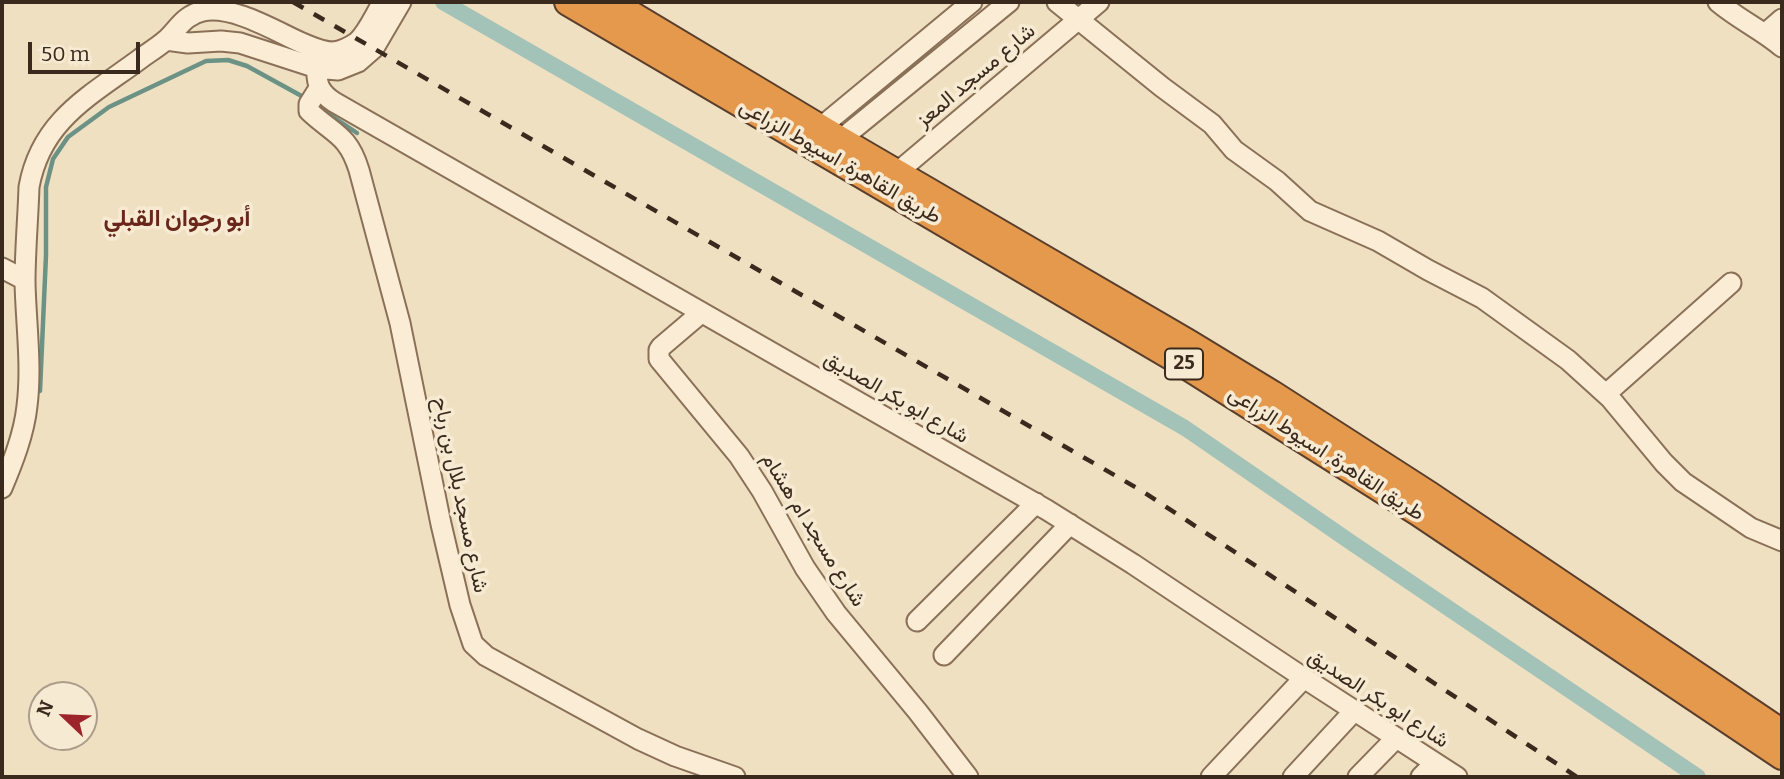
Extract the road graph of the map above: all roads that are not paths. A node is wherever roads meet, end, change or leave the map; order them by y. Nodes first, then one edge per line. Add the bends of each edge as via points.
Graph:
1 (383, 2) edge
2 (401, 2) edge
3 (568, 2) edge
4 (972, 2) edge
5 (1009, 2) edge
6 (1057, 2) edge
7 (1099, 2) edge
8 (1719, 2) edge
9 (627, 6) edge
10 (202, 7) edge
11 (1782, 19) edge
12 (1078, 20) junction
13 (374, 33) junction
14 (1766, 33) junction
15 (166, 40) junction
16 (1782, 47) edge
17 (317, 68) junction
18 (314, 97) junction
19 (831, 134) junction
20 (889, 179) junction
21 (2, 268) edge
22 (25, 280) junction
23 (1731, 283) dead end
24 (701, 313) junction
25 (1606, 394) junction
26 (2, 488) edge
27 (1035, 503) junction
28 (1424, 504) junction
29 (1070, 524) junction
30 (1782, 541) edge
31 (917, 621) dead end
32 (944, 655) dead end
33 (1304, 678) junction
34 (1354, 711) junction
35 (1782, 733) edge
36 (1396, 738) junction
37 (1782, 755) edge
38 (1435, 763) junction
39 (735, 777) edge
40 (968, 777) edge
41 (1211, 777) edge
42 (1293, 777) edge
43 (1358, 777) edge
44 (1420, 777) edge
45 (1457, 777) edge

1 - 13 street
2 - 13 street
3 - 20 highway, طريق القاهرة, اسيوط الزراعى / 25
4 - 19 street
5 - 19 street
6 - 12 street
7 - 12 street, شارع مسجد المعز
8 - 14 street
9 - 19 highway, طريق القاهرة, اسيوط الزراعى / 25
10 - 13 street via 239,15 332,52
10 - 15 street
11 - 14 street
12 - 20 street, شارع مسجد المعز
12 - 25 street via 1212,124 1234,150 1310,211 1378,241 1482,298 1569,360
13 - 17 street via 374,48 358,62 338,70
14 - 16 street
15 - 17 street via 240,43
15 - 22 street via 74,108 45,140 29,187
17 - 18 street
18 - 24 street, شارع ابو بكر الصديق via 326,96
18 - 39 street, شارع مسجد بلال بن رباح via 309,111 343,139 356,159 400,323 441,524 473,644 486,656 638,739
19 - 20 highway, طريق القاهرة, اسيوط الزراعى / 25
20 - 28 highway, طريق القاهرة, اسيوط الزراعى / 25 via 1188,342 1267,403
21 - 22 street
22 - 26 street via 27,406
23 - 25 street
24 - 27 street, شارع ابو بكر الصديق
24 - 40 street, شارع مسجد ام هشام via 661,348 659,359 739,456 836,613
25 - 30 street via 1683,482 1751,528
27 - 29 street, شارع ابو بكر الصديق
27 - 31 street
28 - 35 highway, طريق القاهرة, اسيوط الزراعى / 25
28 - 37 highway, طريق القاهرة, اسيوط الزراعى / 25
29 - 32 street
29 - 33 street, شارع ابو بكر الصديق
33 - 34 street, شارع ابو بكر الصديق
33 - 41 street
34 - 36 street, شارع ابو بكر الصديق
34 - 42 street
36 - 38 street, شارع ابو بكر الصديق
36 - 43 street
38 - 44 street
38 - 45 street, شارع ابو بكر الصديق

